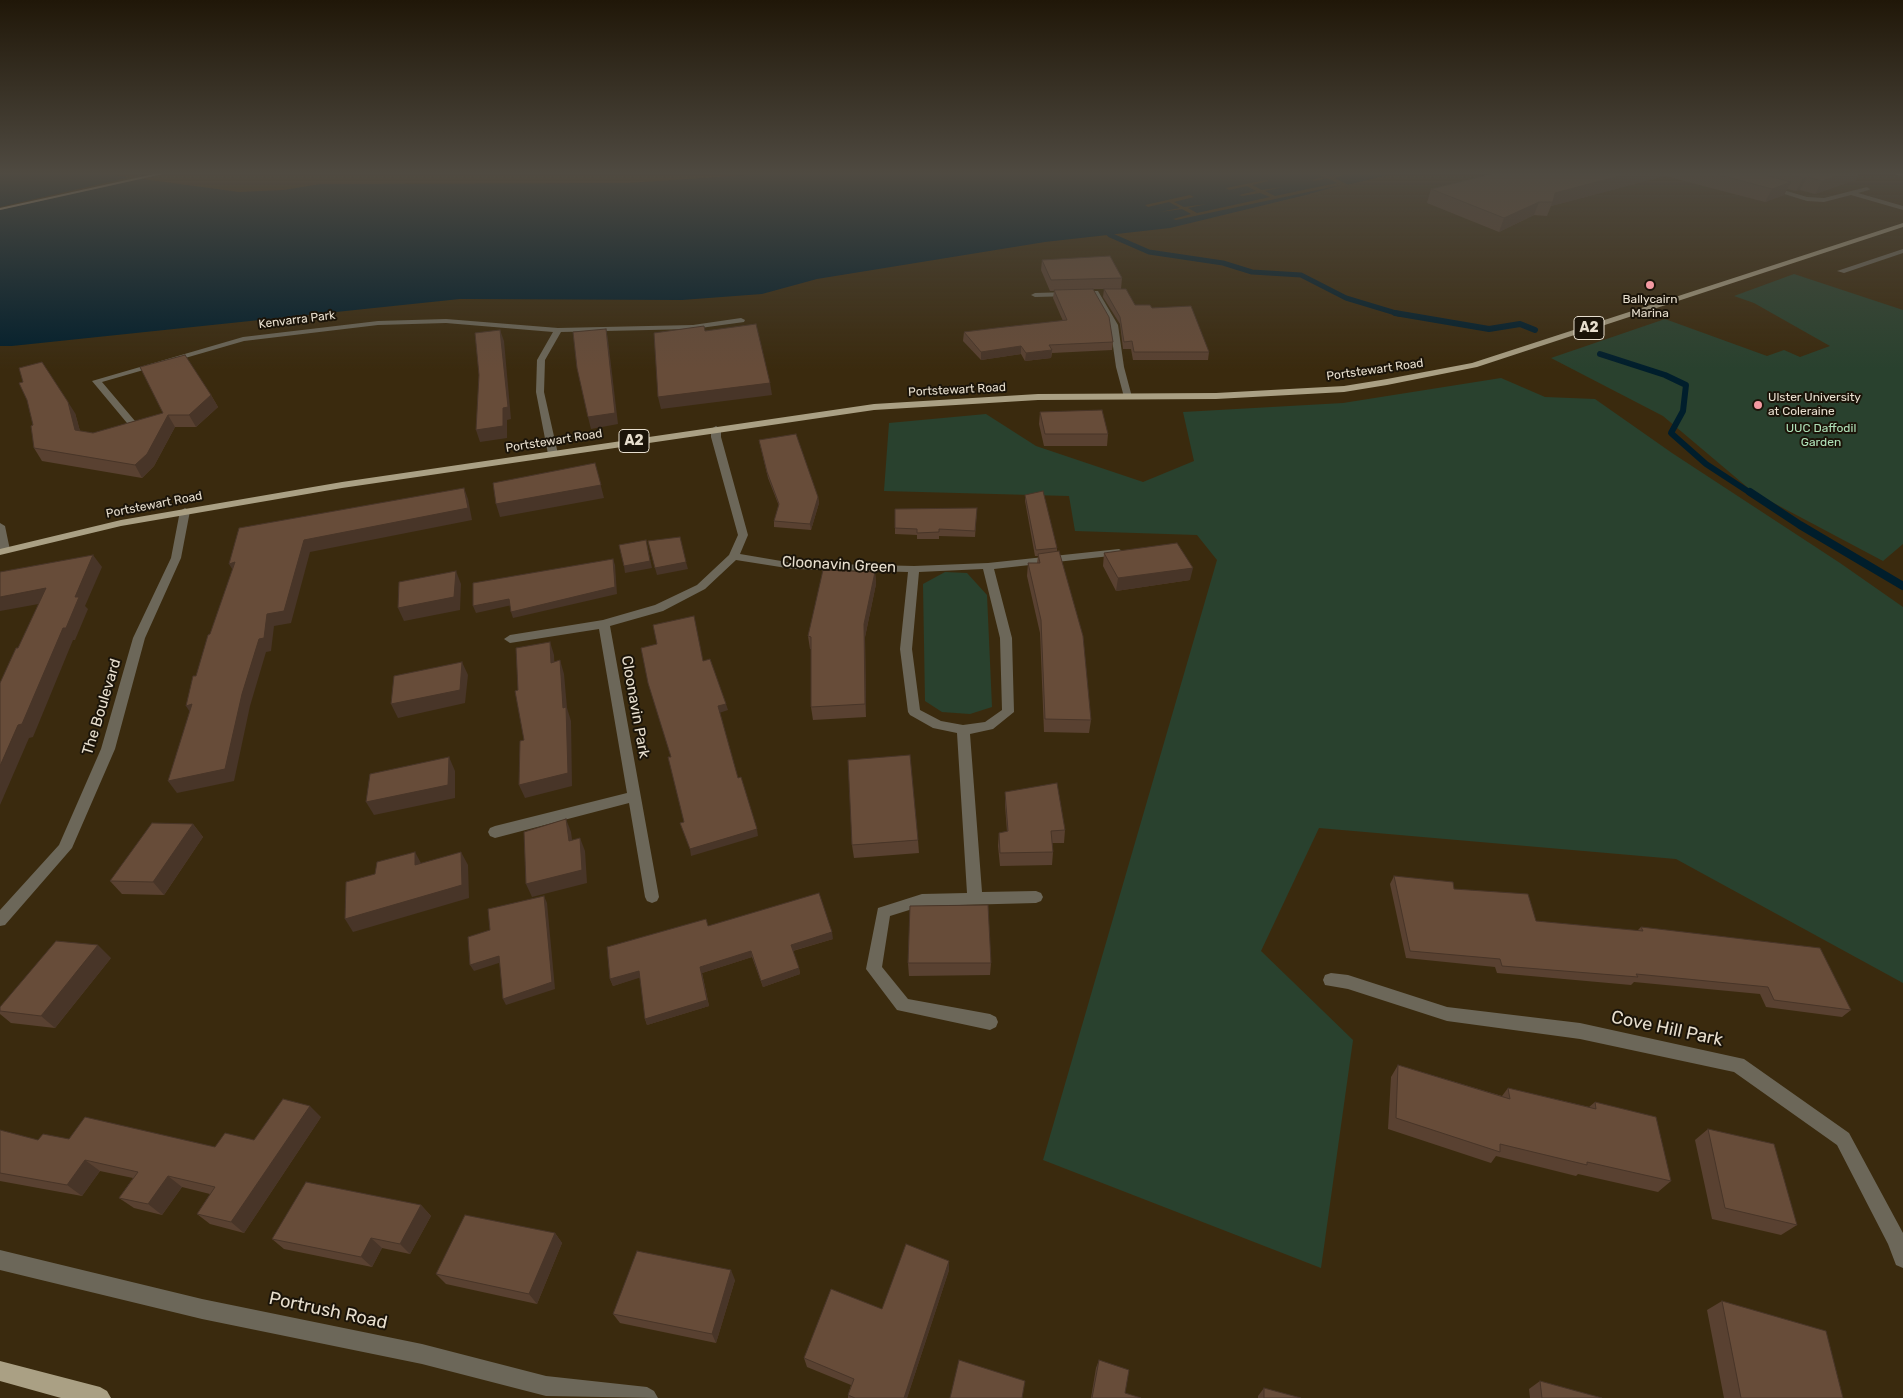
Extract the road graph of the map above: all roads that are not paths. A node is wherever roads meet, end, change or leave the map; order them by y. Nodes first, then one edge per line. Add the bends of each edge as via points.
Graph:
1 (1863, 238) edge
2 (1903, 251) edge
3 (1841, 271) dead end
4 (1085, 293) edge
5 (1095, 293) junction
6 (1104, 293) edge
7 (1075, 294) edge
8 (1035, 295) dead end
9 (741, 320) dead end
10 (558, 330) junction
11 (1128, 396) junction
12 (130, 421) edge
13 (716, 429) junction
14 (553, 454) junction
15 (186, 511) junction
16 (0, 526) edge
17 (3, 551) edge
18 (1135, 551) edge
19 (734, 556) junction
20 (988, 566) junction
21 (914, 569) junction
22 (604, 624) junction
23 (510, 639) dead end
24 (964, 730) junction
25 (634, 796) junction
26 (495, 832) dead end
27 (652, 897) dead end
28 (1036, 897) dead end
29 (975, 899) junction
30 (0, 920) edge
31 (1331, 980) dead end
32 (990, 1022) dead end
33 (1903, 1258) edge
34 (0, 1260) edge
35 (0, 1371) edge
36 (100, 1398) edge
37 (647, 1398) edge

1 - 11 main road, Portstewart Road / A2 via 1453,370 1344,389 1216,396
2 - 3 street
4 - 5 street
5 - 6 street
5 - 11 street via 1114,325
7 - 8 street
9 - 10 street, Kenvarra Park via 693,327
10 - 12 street, Kenvarra Park via 446,321 378,323 243,339 96,381
10 - 14 street via 541,360 540,392
11 - 13 main road, Portstewart Road / A2 via 1038,397 874,407
13 - 14 main road, Portstewart Road / A2
13 - 19 street via 743,536
14 - 15 main road, Portstewart Road / A2
15 - 17 main road, Portstewart Road / A2
15 - 30 street, The Boulevard via 176,558 139,638 108,749 65,848
16 - 17 street
18 - 20 street, Cloonavin Green
19 - 21 street, Cloonavin Green via 793,566
19 - 22 street via 701,587 659,608
20 - 21 street, Cloonavin Green
20 - 24 street, Cloonavin Green via 1006,638 1008,712 988,726
21 - 24 street, Cloonavin Green via 906,649 914,712 938,725
22 - 23 street
22 - 25 street, Cloonavin Park
24 - 29 street
25 - 26 street
25 - 27 street, Cloonavin Park
28 - 29 street
29 - 32 street via 922,900 883,912 874,969 903,1006
31 - 33 street, Cove Hill Park via 1348,982 1446,1014 1580,1031 1738,1064 1843,1139
34 - 37 street, Portrush Road via 202,1308 422,1354 546,1386
35 - 36 main road

